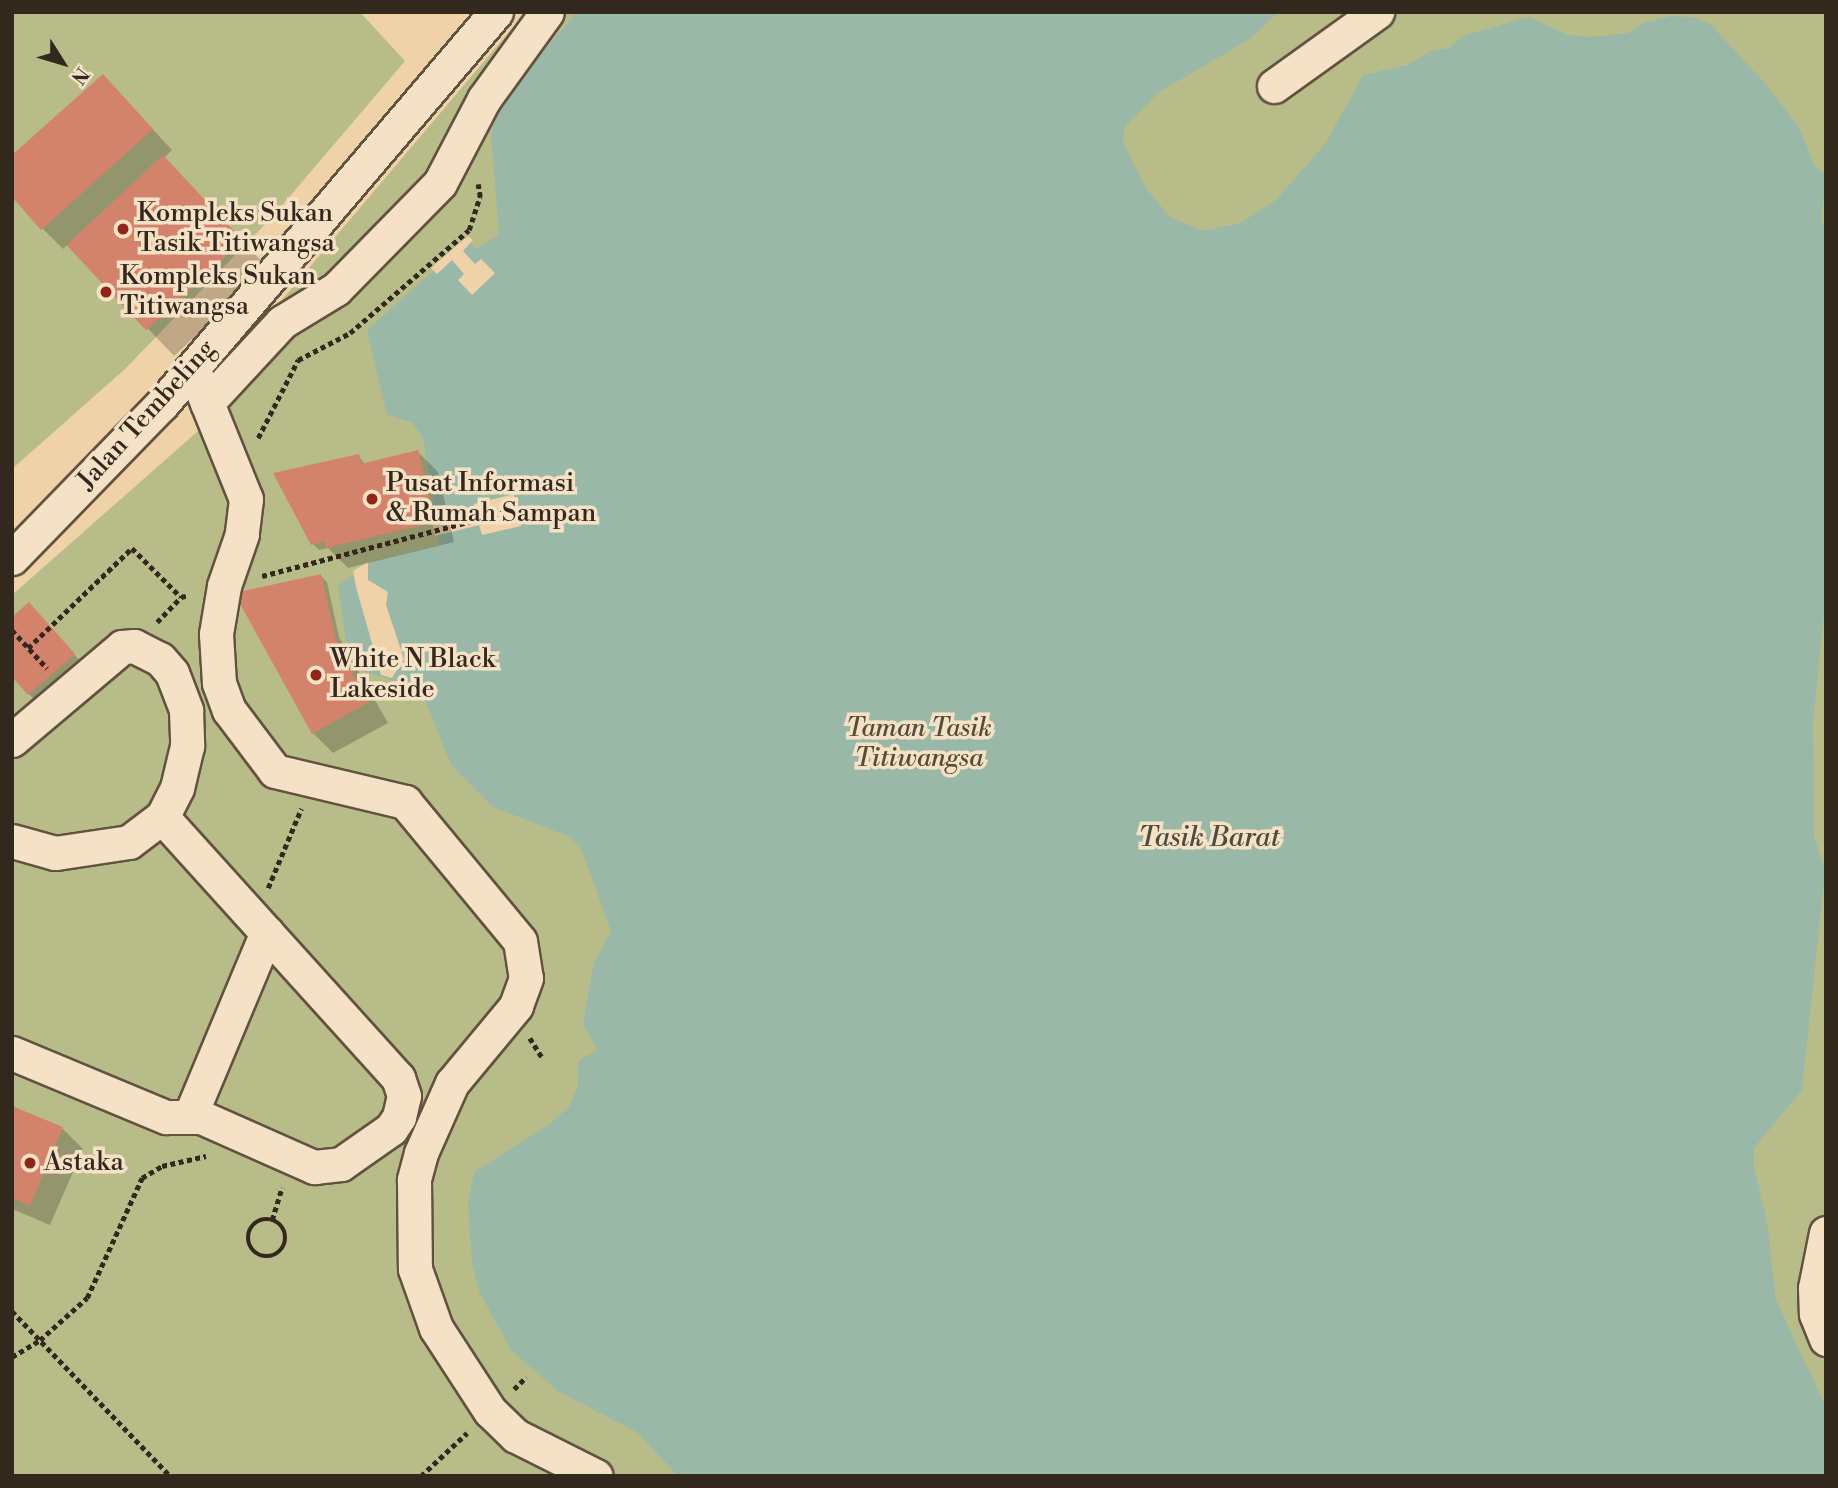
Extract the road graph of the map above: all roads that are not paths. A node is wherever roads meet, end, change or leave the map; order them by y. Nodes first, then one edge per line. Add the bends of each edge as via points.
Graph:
1 (496, 12) edge
2 (547, 12) edge
3 (1377, 12) edge
4 (1274, 86) dead end
5 (193, 368) junction
6 (207, 403) junction
7 (12, 558) edge
8 (12, 740) edge
9 (162, 817) junction
10 (12, 841) edge
11 (261, 926) junction
12 (12, 1053) edge
13 (190, 1116) junction
14 (1826, 1233) edge
15 (1826, 1339) edge
16 (596, 1476) edge

1 - 5 street, Jalan Tembeling
2 - 6 street via 484,99 440,183 336,289 282,322
3 - 4 street
5 - 6 street
5 - 7 street, Jalan Tembeling
6 - 16 street via 246,499 242,534 224,586 216,662 229,710 268,766 405,802 520,941 526,978 516,1006 452,1083 421,1153 413,1193 415,1269 436,1328 490,1411 516,1436
8 - 9 street via 110,654 134,646 160,659 172,673 186,710 187,746 177,788
9 - 10 street via 129,842 88,850 55,853
9 - 11 street
11 - 13 street
11 - 13 street via 398,1078 404,1096 399,1117 391,1129 327,1168 301,1162
12 - 13 street via 166,1117
14 - 15 street via 1815,1288 1816,1314

